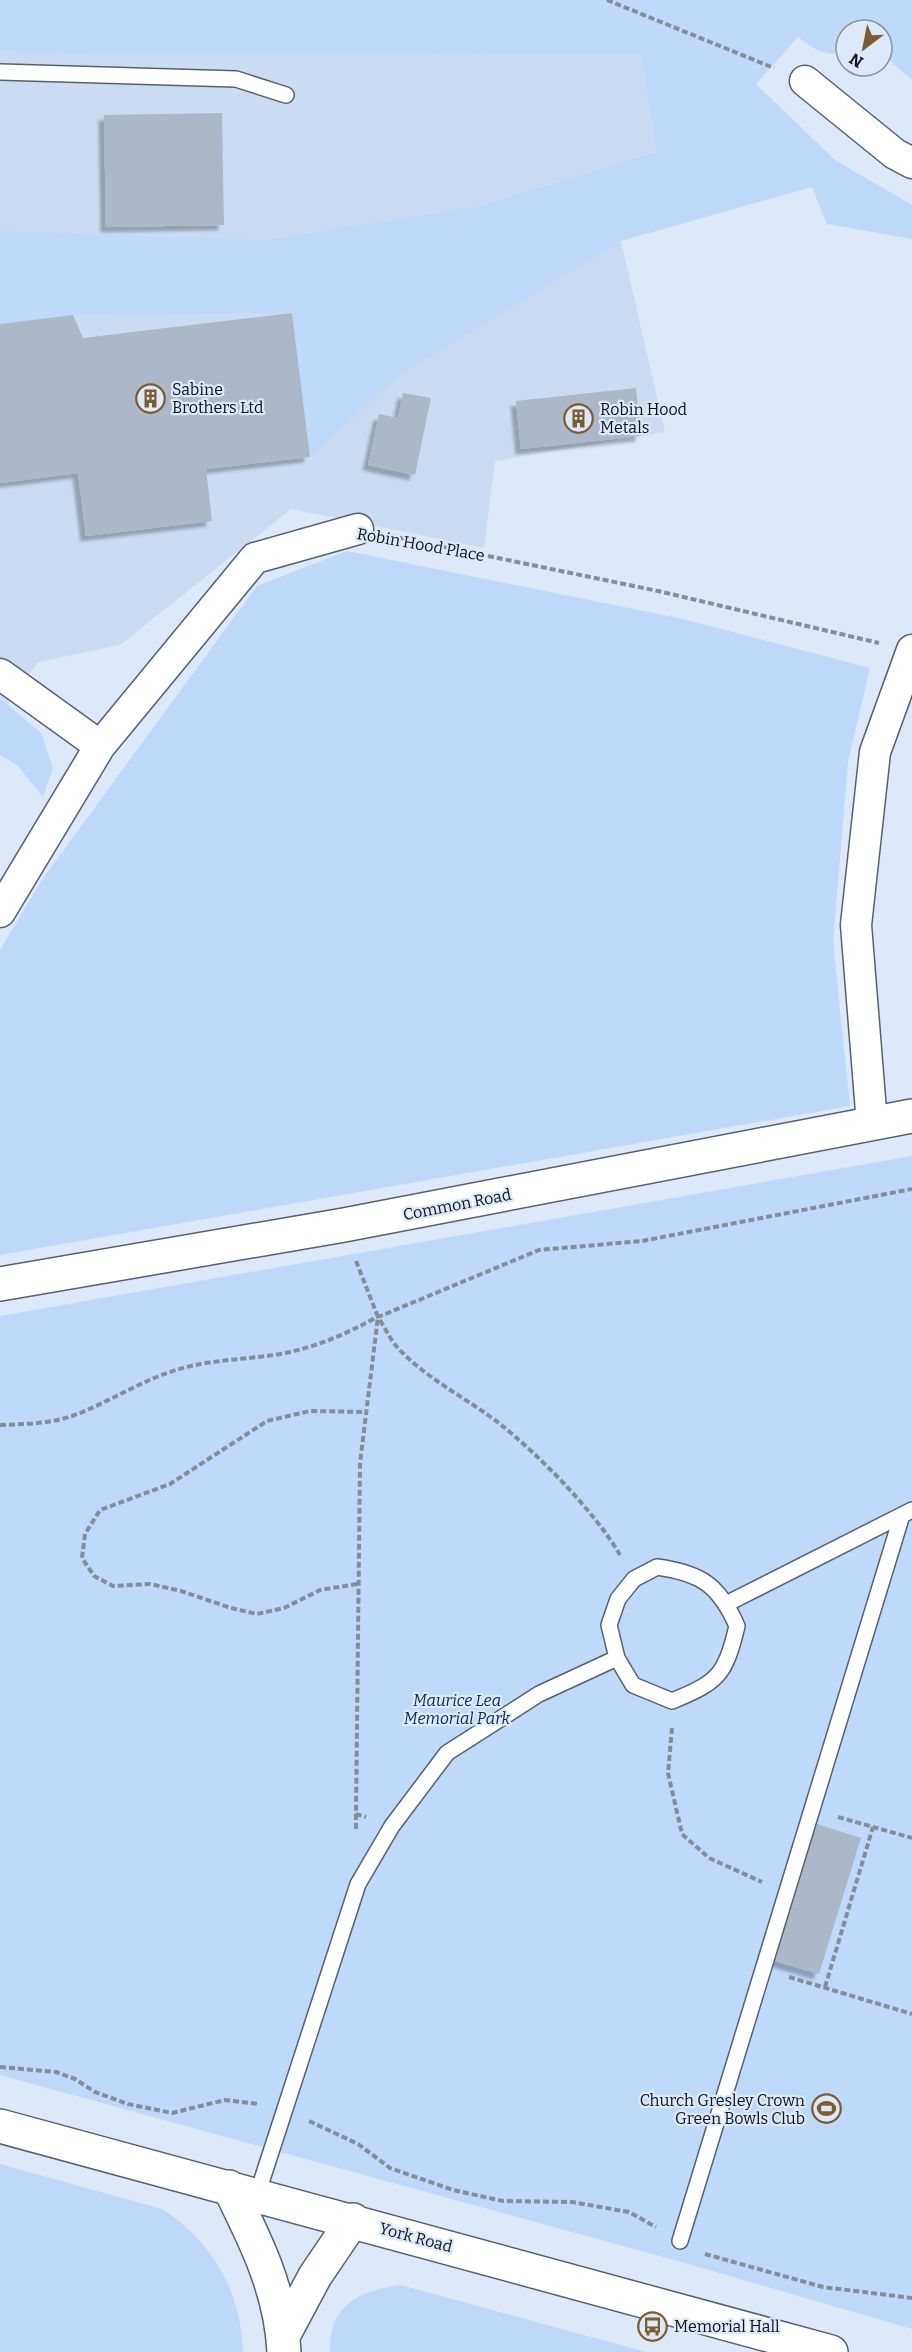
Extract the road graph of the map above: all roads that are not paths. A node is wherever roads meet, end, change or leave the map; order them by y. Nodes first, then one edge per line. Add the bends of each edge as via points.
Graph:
1 (0, 72) edge
2 (805, 81) road end
3 (286, 95) dead end
4 (912, 163) edge
5 (358, 529) road end
6 (911, 650) edge
7 (0, 675) edge
8 (100, 746) junction
9 (0, 912) edge
10 (912, 1116) edge
11 (872, 1125) junction
12 (0, 1284) edge
13 (907, 1513) edge
14 (726, 1604) junction
15 (617, 1658) junction
16 (0, 2126) edge
17 (243, 2191) junction
18 (353, 2220) junction
19 (680, 2241) road end
20 (283, 2344) edge
21 (831, 2352) edge

1 - 3 lane via 236,78
2 - 4 street via 895,154
5 - 8 street, Robin Hood Place via 255,558
6 - 11 street via 875,752 856,925
7 - 8 street
8 - 9 street, Robin Hood Place
10 - 11 street, Common Road
11 - 12 street, Common Road via 344,1226
13 - 14 lane
13 - 19 lane
14 - 15 lane via 709,1583 683,1570 657,1567 634,1580 618,1599 609,1625
14 - 15 lane via 736,1626 723,1670 707,1687 672,1701 633,1685
15 - 17 lane via 539,1694 447,1753 392,1826 358,1884 282,2112
16 - 17 street, York Road
17 - 18 street, York Road
17 - 20 street via 266,2262
18 - 20 street via 315,2276
18 - 21 street, York Road

